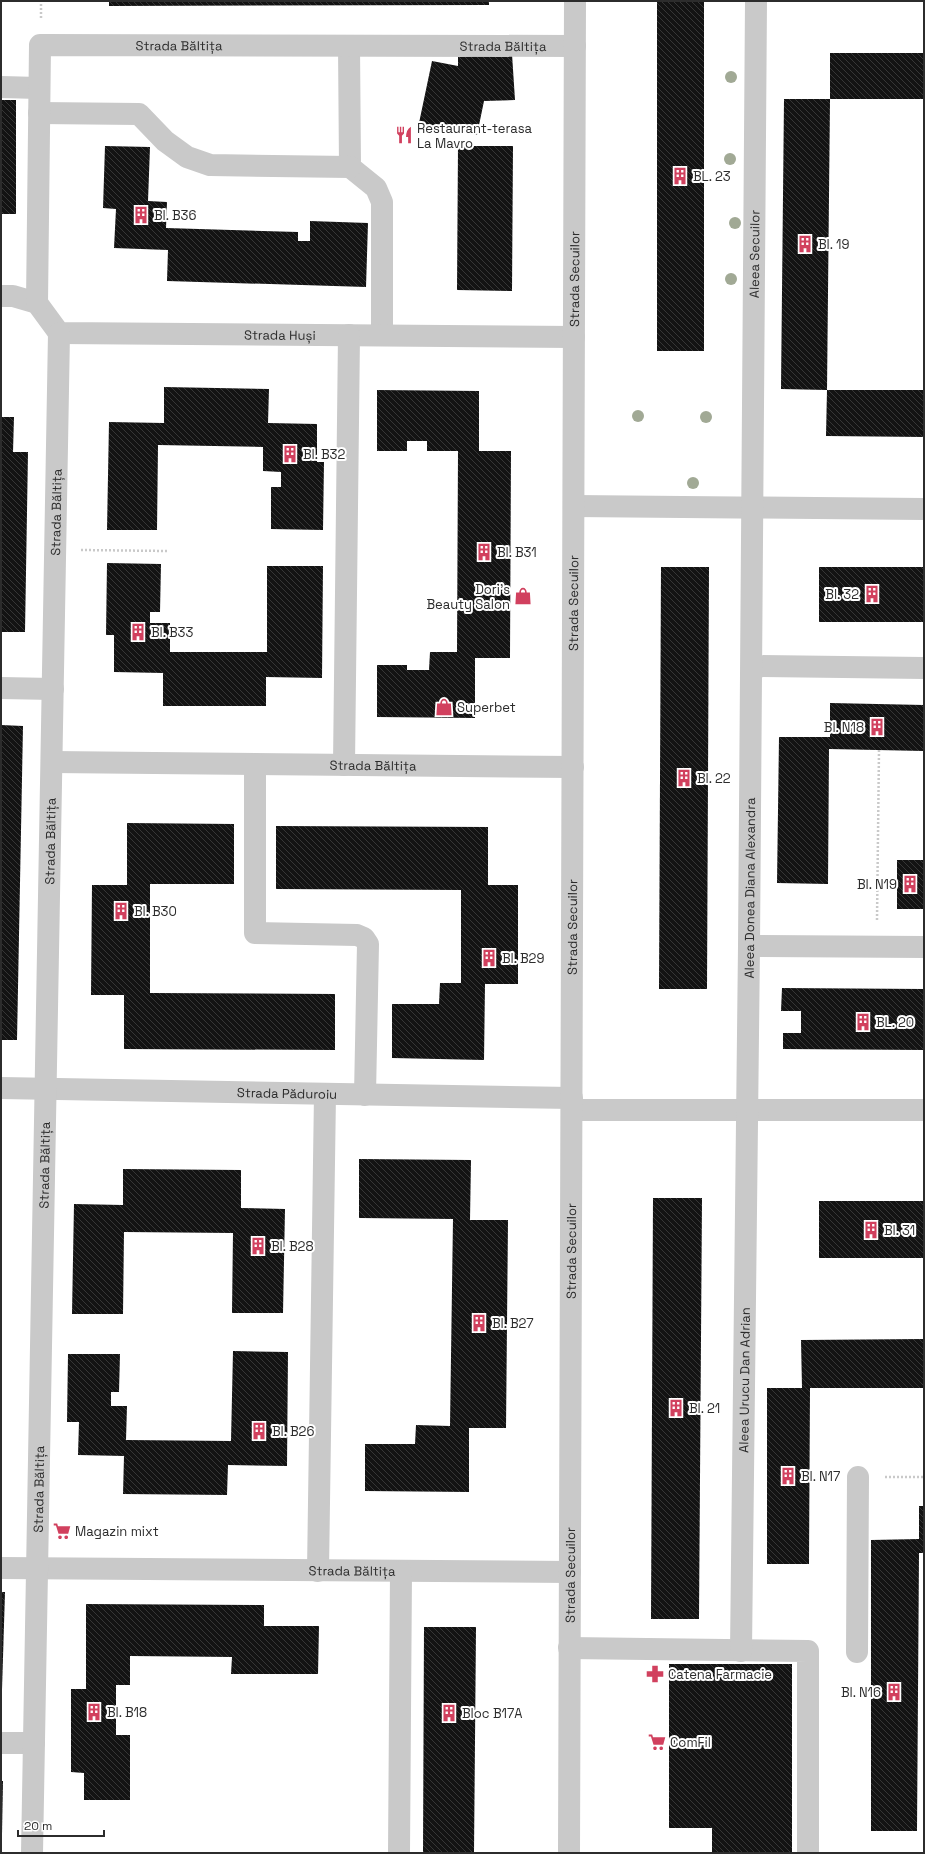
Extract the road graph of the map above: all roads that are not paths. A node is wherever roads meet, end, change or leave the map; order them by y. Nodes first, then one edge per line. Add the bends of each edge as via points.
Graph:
1 (576, 1) edge
2 (756, 1) edge
3 (349, 46) junction
4 (575, 46) junction
5 (1, 87) edge
6 (39, 88) junction
7 (39, 113) junction
8 (350, 167) junction
9 (1, 296) edge
10 (36, 303) junction
11 (59, 333) junction
12 (349, 335) junction
13 (382, 335) junction
14 (574, 337) junction
15 (574, 506) junction
16 (753, 508) junction
17 (924, 509) edge
18 (752, 666) junction
19 (924, 668) edge
20 (1, 688) edge
21 (53, 689) junction
22 (52, 762) junction
23 (255, 764) junction
24 (344, 765) junction
25 (573, 767) junction
26 (749, 946) junction
27 (924, 947) edge
28 (1, 1088) edge
29 (46, 1089) junction
30 (325, 1094) junction
31 (365, 1095) junction
32 (572, 1104) junction
33 (747, 1110) junction
34 (924, 1110) edge
35 (858, 1477) road end
36 (1, 1568) edge
37 (37, 1568) junction
38 (318, 1571) junction
39 (401, 1572) junction
40 (570, 1572) junction
41 (569, 1648) junction
42 (741, 1651) junction
43 (856, 1652) dead end
44 (1, 1743) edge
45 (34, 1743) junction
46 (32, 1853) edge
47 (399, 1853) edge
48 (569, 1853) edge
49 (808, 1853) edge

1 - 4 street, Strada Secuilor
2 - 16 street, Aleea Secuilor
3 - 4 street, Strada Băltița
3 - 6 street, Strada Băltița via 40,46
3 - 8 street
4 - 14 street, Strada Secuilor
5 - 6 street
6 - 7 street, Strada Băltița
7 - 8 street via 139,114 165,141 187,157 210,165
7 - 10 street, Strada Băltița
8 - 13 street via 376,188 382,202
9 - 10 street via 13,296
10 - 11 street
11 - 12 street, Strada Huși
11 - 21 street, Strada Băltița
12 - 13 street, Strada Huși
12 - 24 street
13 - 14 street, Strada Huși
14 - 15 street, Strada Secuilor
15 - 16 street
15 - 25 street, Strada Secuilor
16 - 17 street
16 - 18 street, Aleea Donea Diana Alexandra
18 - 19 street
18 - 26 street, Aleea Donea Diana Alexandra
20 - 21 street
21 - 22 street, Strada Băltița
22 - 23 street, Strada Băltița
22 - 29 street, Strada Băltița
23 - 24 street, Strada Băltița
23 - 31 street via 255,933 357,935 364,938 368,944
24 - 25 street, Strada Băltița
25 - 32 street, Strada Secuilor
26 - 27 street
26 - 33 street, Aleea Donea Diana Alexandra
28 - 29 street, Strada Păduroiu
29 - 30 street, Strada Păduroiu
29 - 37 street, Strada Băltița
30 - 31 street, Strada Păduroiu
30 - 38 street
31 - 32 street, Strada Păduroiu
32 - 33 street
32 - 40 street, Strada Secuilor
33 - 34 street
33 - 42 street, Aleea Urucu Dan Adrian
35 - 43 street
36 - 37 street, Strada Băltița
37 - 38 street, Strada Băltița
37 - 45 street, Strada Băltița
38 - 39 street, Strada Băltița
39 - 40 street, Strada Băltița
39 - 47 street
40 - 41 street, Strada Secuilor
41 - 42 street
41 - 48 street, Strada Secuilor
42 - 49 street via 808,1651
44 - 45 street
45 - 46 street, Strada Băltița

